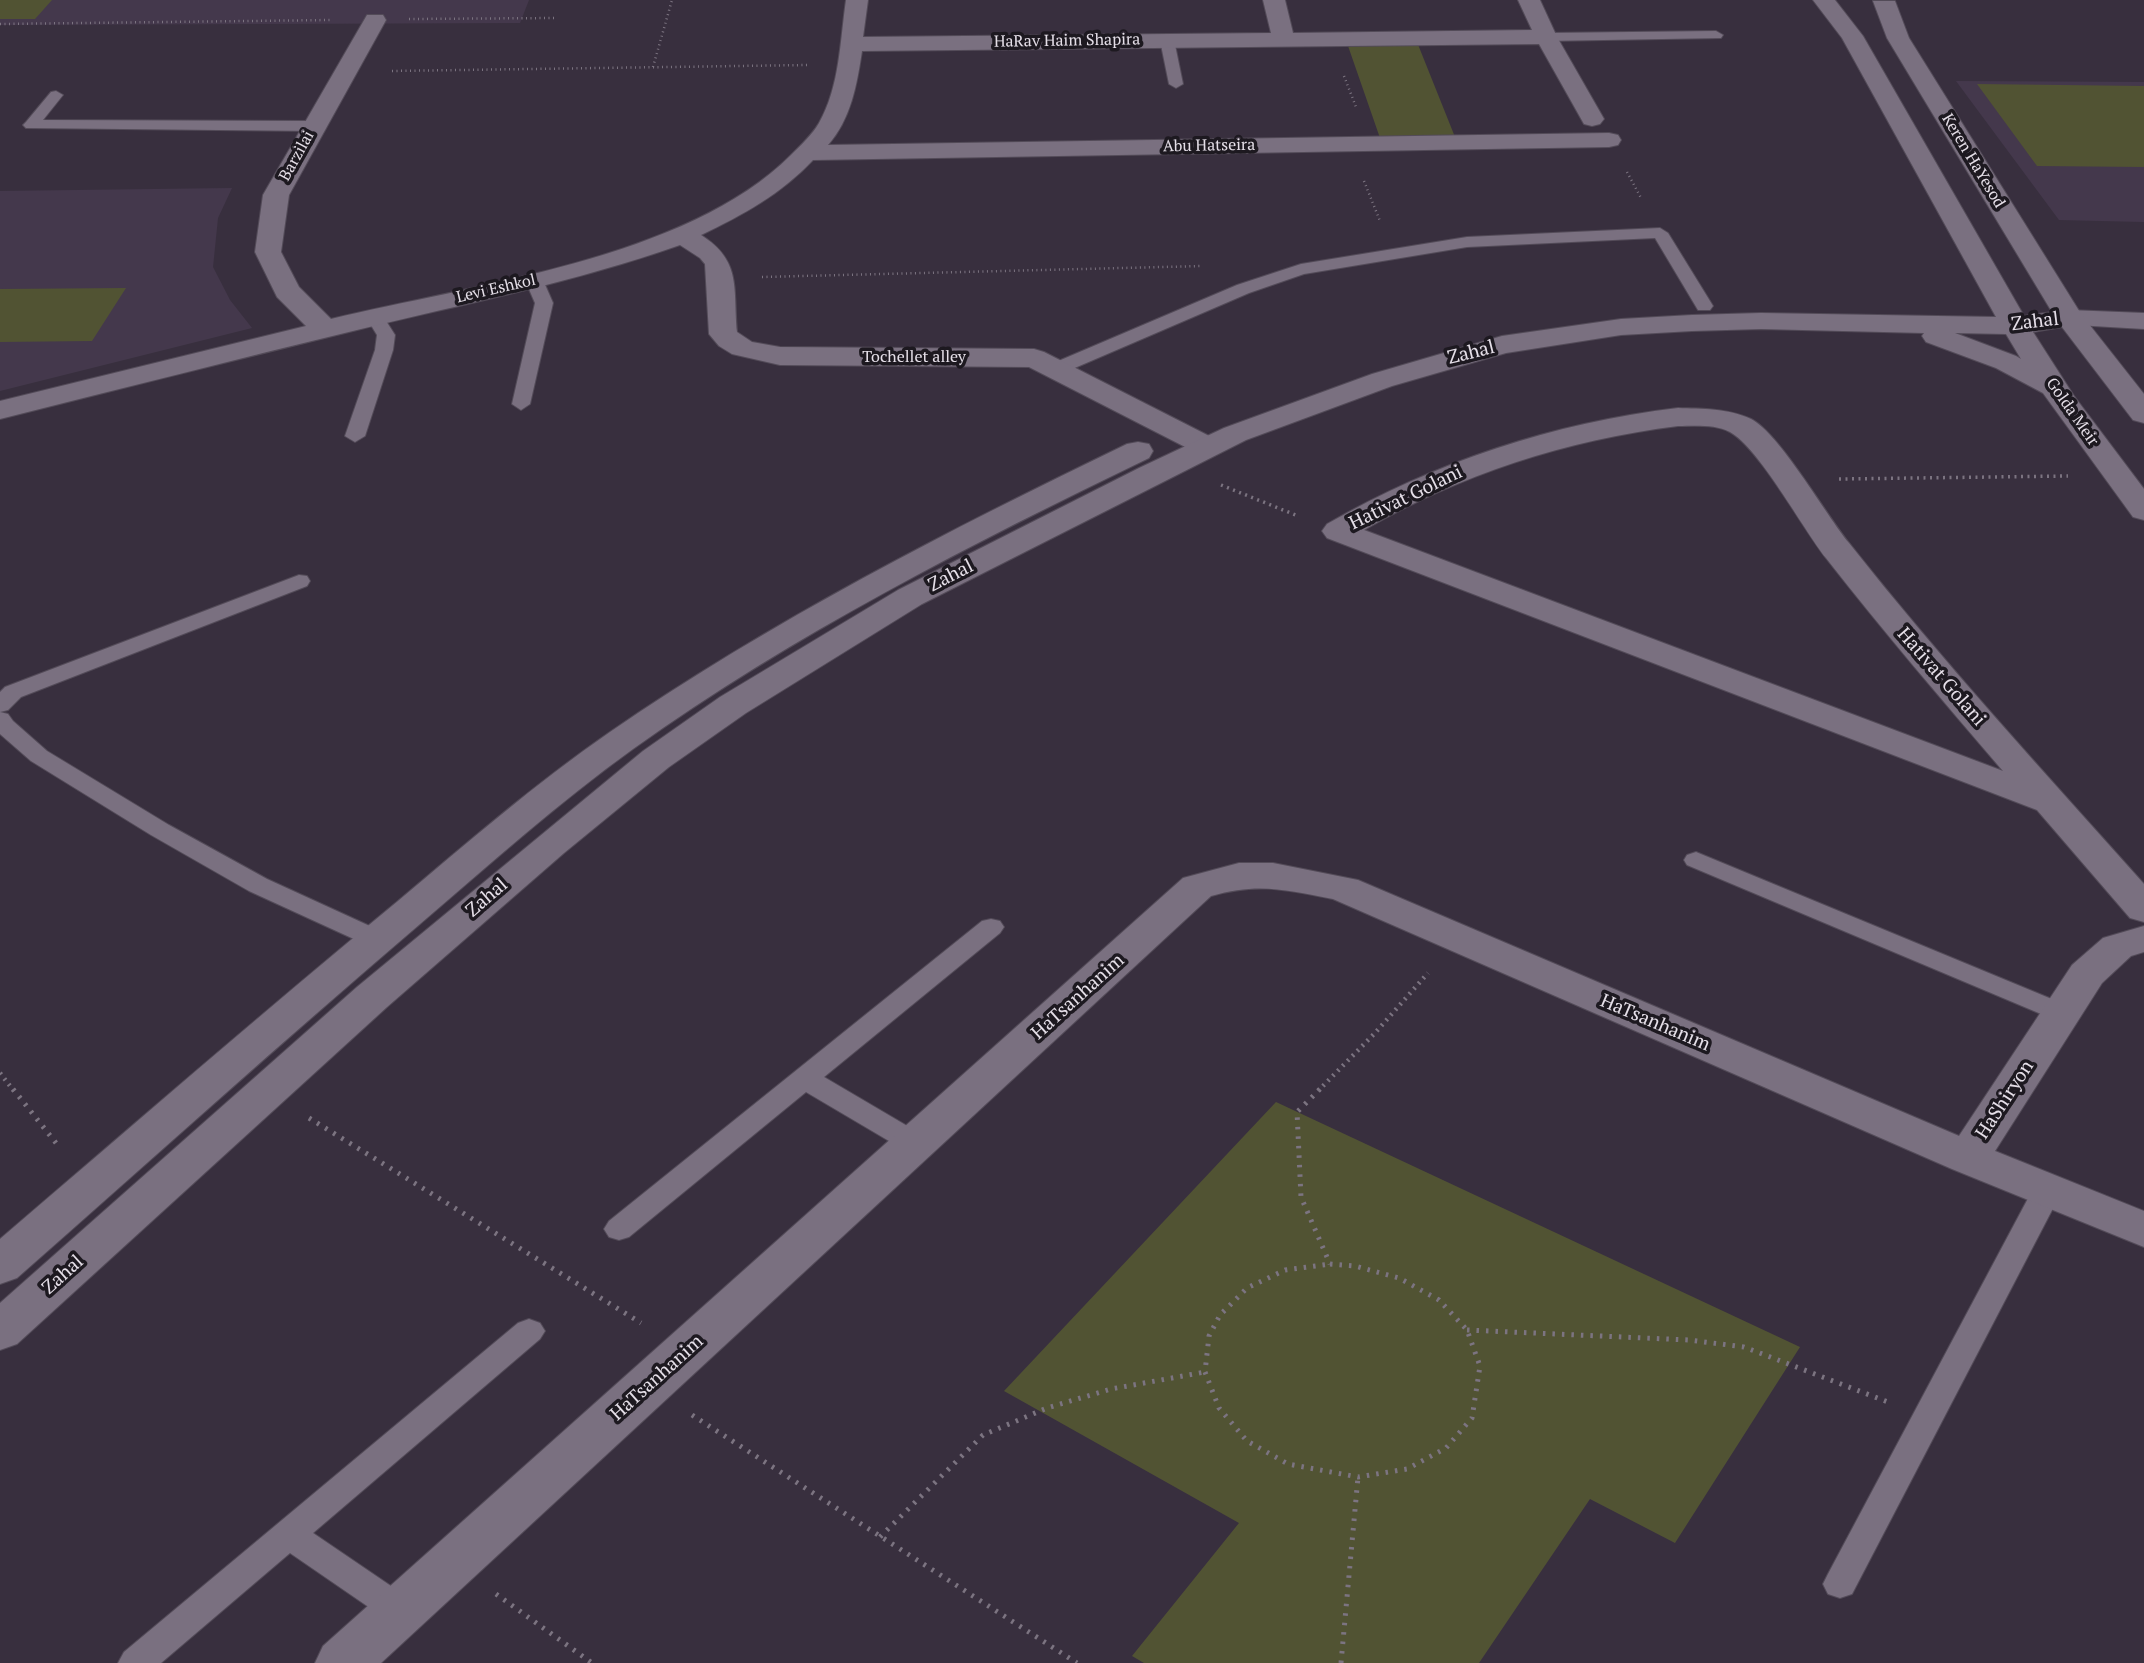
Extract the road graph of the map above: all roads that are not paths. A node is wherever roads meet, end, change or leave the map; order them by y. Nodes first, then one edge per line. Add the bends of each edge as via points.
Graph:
1 (857, 0) edge
2 (1274, 0) edge
3 (1529, 0) edge
4 (1825, 0) edge
5 (1873, 2) edge
6 (375, 20) road end
7 (1716, 35) dead end
8 (1546, 37) junction
9 (1283, 39) junction
10 (1167, 40) junction
11 (848, 54) junction
12 (1176, 84) dead end
13 (56, 95) dead end
14 (1592, 119) dead end
15 (314, 125) junction
16 (1609, 140) dead end
17 (808, 153) junction
18 (681, 234) junction
19 (534, 280) junction
20 (1704, 306) junction
21 (375, 317) junction
22 (2010, 318) junction
23 (2069, 318) junction
24 (2144, 321) edge
25 (1886, 323) junction
26 (326, 330) junction
27 (1056, 369) junction
28 (2054, 388) junction
29 (521, 404) dead end
30 (0, 410) edge
31 (2144, 414) edge
32 (355, 436) dead end
33 (1186, 448) junction
34 (2144, 510) edge
35 (299, 581) dead end
36 (0, 705) edge
37 (0, 719) edge
38 (2050, 802) junction
39 (1696, 860) dead end
40 (2144, 909) edge
41 (991, 927) dead end
42 (376, 939) junction
43 (2144, 939) edge
44 (2062, 1013) junction
45 (804, 1079) junction
46 (916, 1144) junction
47 (1968, 1158) junction
48 (2047, 1191) junction
49 (619, 1229) dead end
50 (2144, 1230) edge
51 (0, 1266) edge
52 (0, 1331) edge
53 (529, 1331) dead end
54 (288, 1534) junction
55 (1840, 1584) dead end
56 (401, 1611) junction
57 (136, 1663) edge
58 (343, 1663) edge

1 - 11 street, Levi Eshkol
2 - 9 street
3 - 8 street
4 - 5 street
4 - 22 street via 1852,36
5 - 23 street, Keren HaYesod via 1885,12
6 - 15 street, Barzilai
7 - 8 lane, HaRav Haim Shapira
8 - 9 street, HaRav Haim Shapira
8 - 14 street
9 - 10 street, HaRav Haim Shapira
10 - 11 street, HaRav Haim Shapira
10 - 12 lane
11 - 17 street, Levi Eshkol via 834,120
13 - 15 lane via 31,125
15 - 26 street, Barzilai via 276,195 268,252 287,291
16 - 17 street, Abu Hatseira
17 - 18 street, Levi Eshkol via 768,191
18 - 19 street, Levi Eshkol via 624,256
18 - 27 street, Tochellet alley via 709,252 718,264 723,334 750,352 1034,358
19 - 21 street, Levi Eshkol
19 - 29 lane via 544,303
20 - 22 street, Zahal via 1779,305
20 - 27 lane via 1660,233 1467,242 1301,269
20 - 33 street, Zahal via 1607,310 1481,330 1356,365
21 - 26 street, Levi Eshkol
21 - 32 lane via 386,335 384,350
22 - 23 street, Zahal
22 - 25 street, Zahal
22 - 28 street, Golda Meir
23 - 24 street, Zahal
23 - 31 street
25 - 28 street via 1974,348
25 - 33 street, Zahal via 1762,321 1621,327 1502,345 1382,380
26 - 30 street, Levi Eshkol
27 - 33 street, Tochellet alley
28 - 34 street, Golda Meir
33 - 42 street, Zahal via 878,582 697,689 607,752
33 - 52 street, Zahal via 910,597 733,705 656,759 508,880
35 - 36 lane via 13,692
37 - 42 lane via 39,756 160,830 258,885
38 - 38 street, Hativat Golani via 1338,531 1440,478 1513,452 1609,427 1683,417 1739,425 1756,439 1817,525 1922,656
38 - 40 street, Hativat Golani
39 - 44 lane
41 - 45 lane
42 - 51 street, Zahal
43 - 44 street, HaShiryon via 2117,947 2087,974
44 - 47 street, HaShiryon
45 - 46 lane
45 - 49 lane
46 - 47 street, HaTsanhanim via 1197,887 1239,875 1273,874 1344,889
46 - 56 street, HaTsanhanim
47 - 48 street, HaShiryon
48 - 50 street, HaShiryon
48 - 55 lane
53 - 54 lane
54 - 56 lane
54 - 57 lane
56 - 58 street, HaTsanhanim

